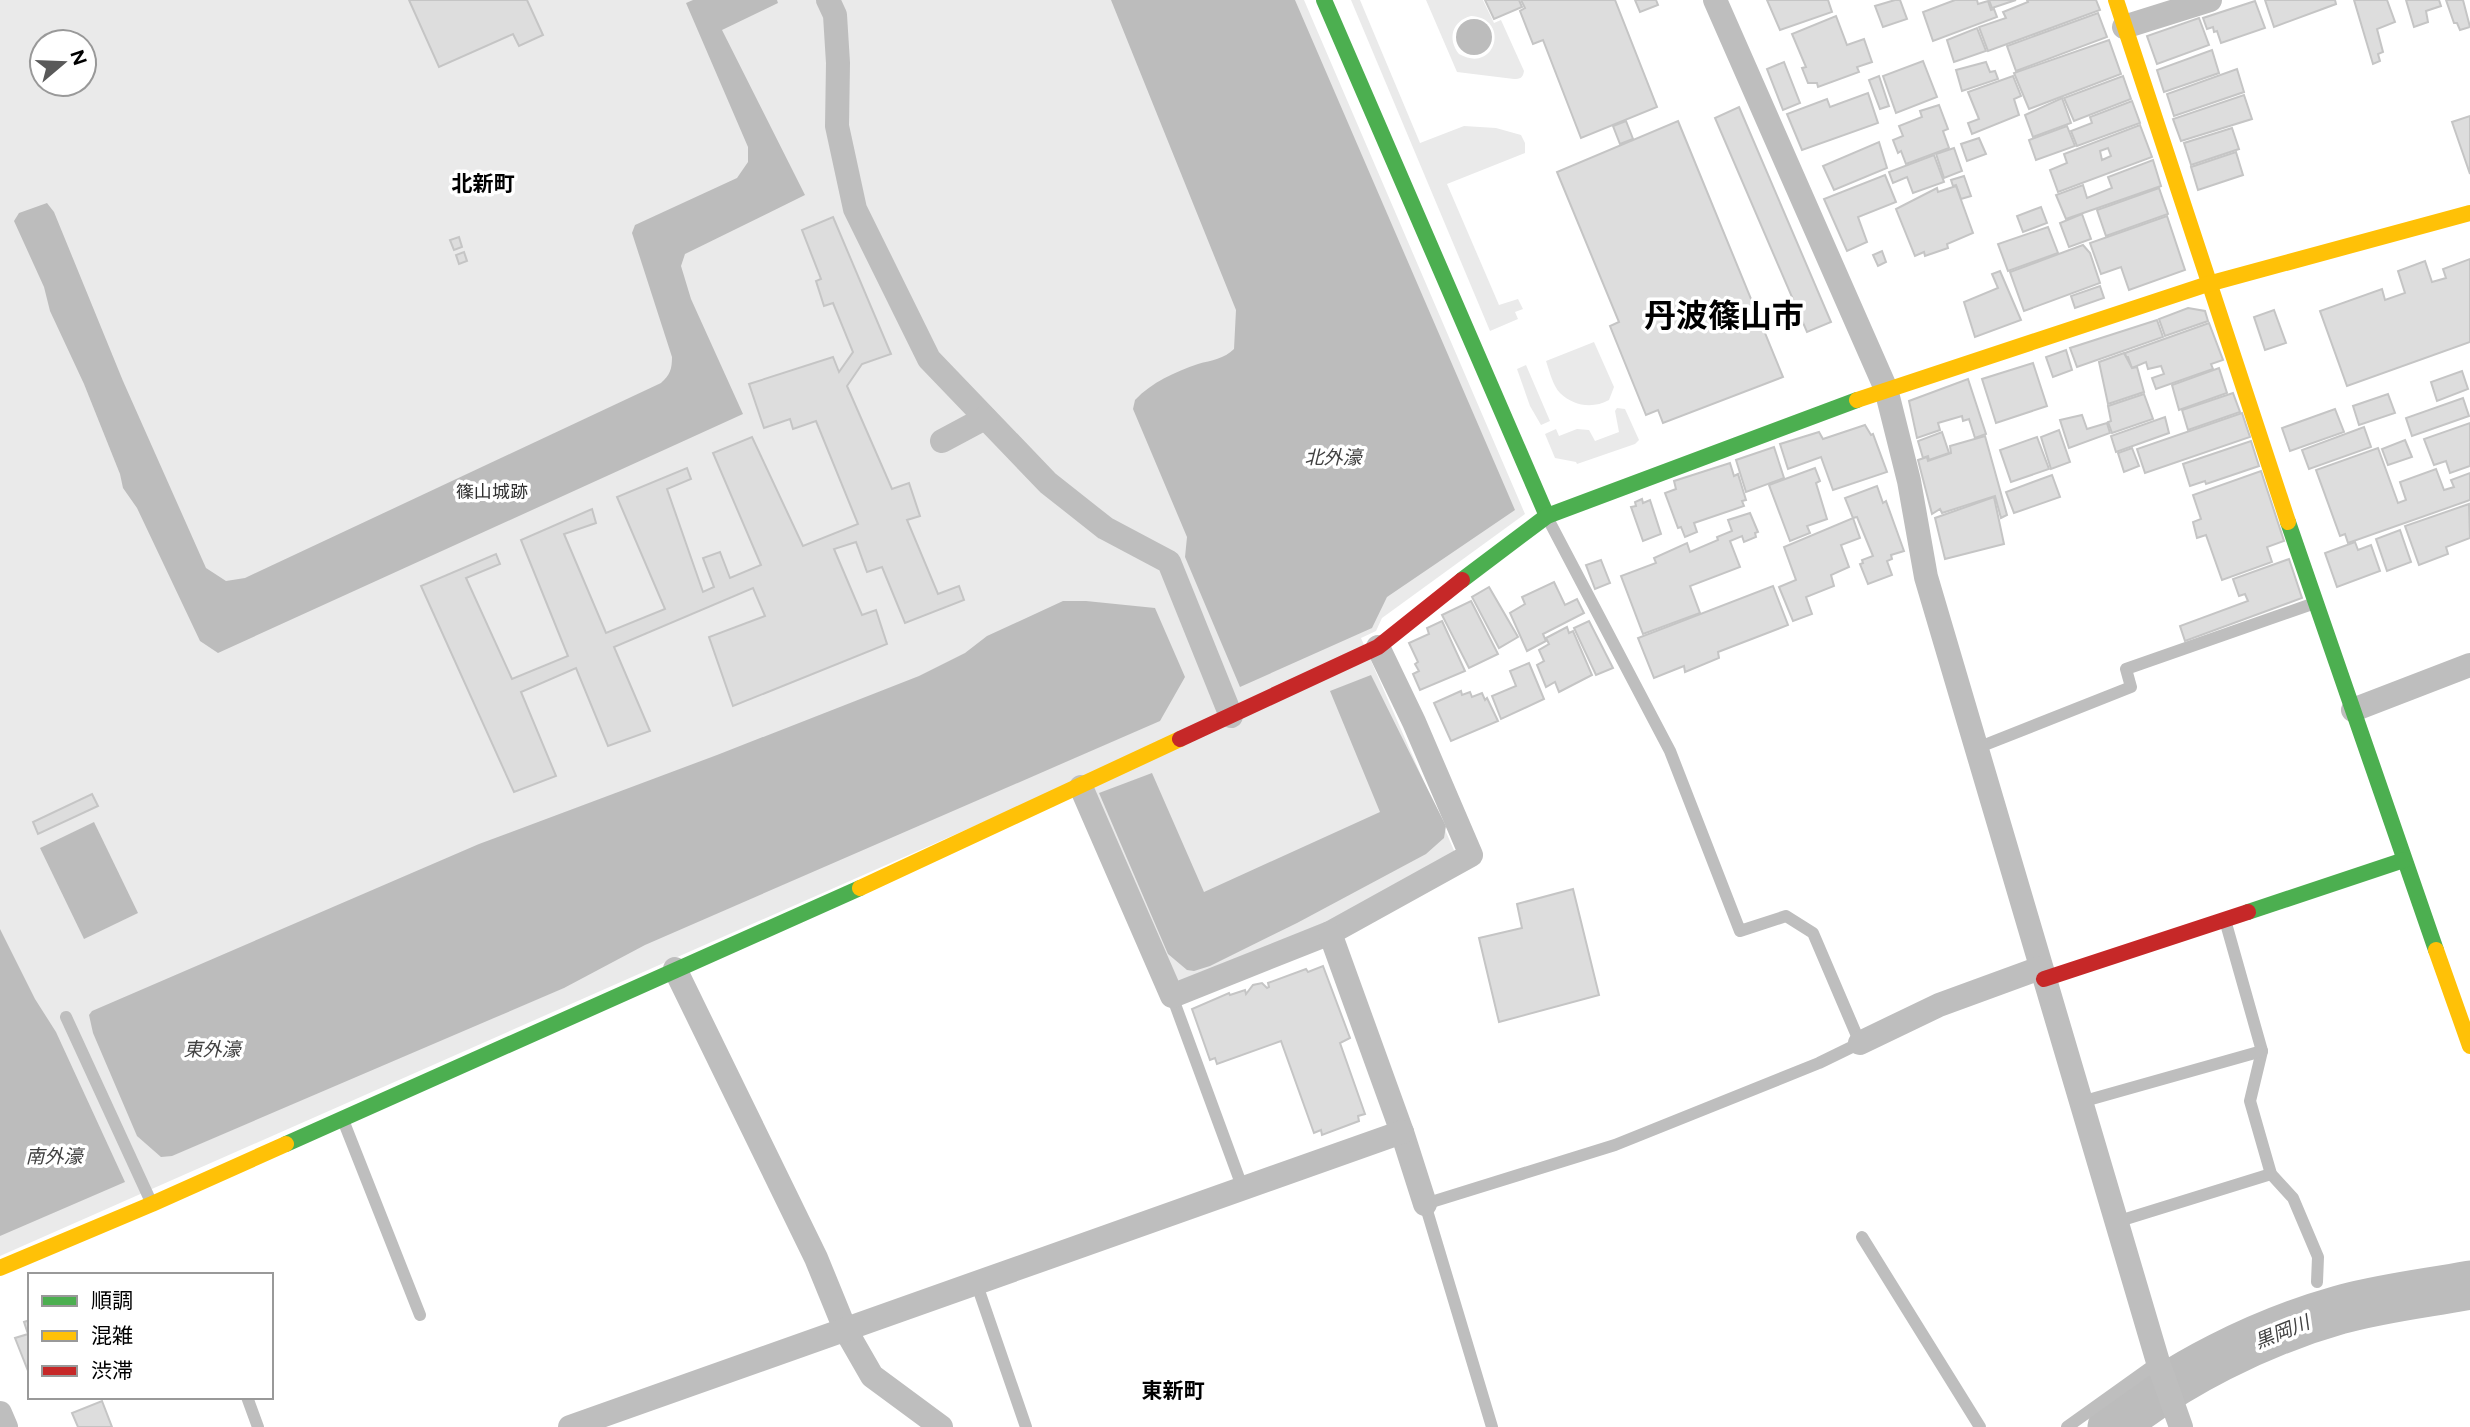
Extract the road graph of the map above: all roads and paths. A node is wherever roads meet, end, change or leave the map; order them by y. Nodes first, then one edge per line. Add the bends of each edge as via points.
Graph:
1 (828, 0) edge
2 (1324, 0) edge
3 (1715, 0) edge
4 (2116, 0) edge
5 (2210, 0) edge
6 (2124, 27) junction
7 (2470, 213) edge
8 (2208, 284) junction
9 (1886, 389) junction
10 (985, 418) junction
11 (943, 441) dead end
12 (1546, 516) junction
13 (2314, 603) junction
14 (1378, 647) junction
15 (2470, 665) edge
16 (2353, 710) junction
17 (1231, 716) junction
18 (1977, 748) junction
19 (1080, 787) junction
20 (2404, 860) junction
21 (2225, 919) junction
22 (1330, 933) junction
23 (675, 969) junction
24 (2042, 974) junction
25 (1172, 996) junction
26 (66, 1017) dead end
27 (1860, 1043) junction
28 (2470, 1046) edge
29 (2262, 1051) junction
30 (2081, 1102) junction
31 (342, 1119) junction
32 (1402, 1132) junction
33 (2272, 1174) junction
34 (1243, 1189) junction
35 (152, 1204) junction
36 (1425, 1204) junction
37 (2116, 1222) junction
38 (1862, 1237) dead end
39 (0, 1268) edge
40 (976, 1282) junction
41 (2317, 1282) dead end
42 (420, 1315) dead end
43 (845, 1329) junction
44 (2158, 1362) junction
45 (248, 1399) edge
46 (0, 1413) edge
47 (6, 1427) edge
48 (258, 1427) edge
49 (570, 1427) edge
50 (941, 1427) edge
51 (1026, 1427) edge
52 (1492, 1427) edge
53 (1980, 1427) edge
54 (2067, 1427) edge
55 (2181, 1427) edge

1 - 10 street via 835,15 837,126 855,209 929,359
2 - 12 street
3 - 9 street
4 - 6 street
5 - 6 street
6 - 8 street
7 - 8 street
8 - 9 street
8 - 13 street
9 - 12 street
9 - 18 street via 1926,577
10 - 11 street
10 - 17 street via 1048,483 1105,528 1169,562
12 - 14 street
12 - 27 lane via 1670,751 1740,932 1786,916 1813,933
13 - 16 street
13 - 18 lane via 2126,669 2131,687
14 - 17 street
14 - 22 street via 1471,855
15 - 16 street
16 - 20 street
17 - 19 street
18 - 24 street
19 - 23 street
19 - 25 street
20 - 21 street
20 - 28 street
21 - 24 street
21 - 29 lane
22 - 25 street
22 - 32 street
23 - 31 street
23 - 43 street via 816,1258
24 - 27 street via 1939,1004
24 - 30 street
25 - 34 lane
26 - 35 lane
27 - 36 lane via 1615,1145
29 - 30 lane
29 - 33 lane via 2250,1101
30 - 37 street
31 - 35 street
31 - 42 lane
32 - 34 street
32 - 36 street
33 - 37 lane
33 - 41 lane via 2293,1198 2318,1257
34 - 40 street
35 - 39 street
36 - 52 lane
37 - 44 street
38 - 53 lane
40 - 43 street
40 - 51 lane
43 - 49 street
43 - 50 street via 872,1376
44 - 54 lane
44 - 55 street
45 - 48 lane
46 - 47 street

